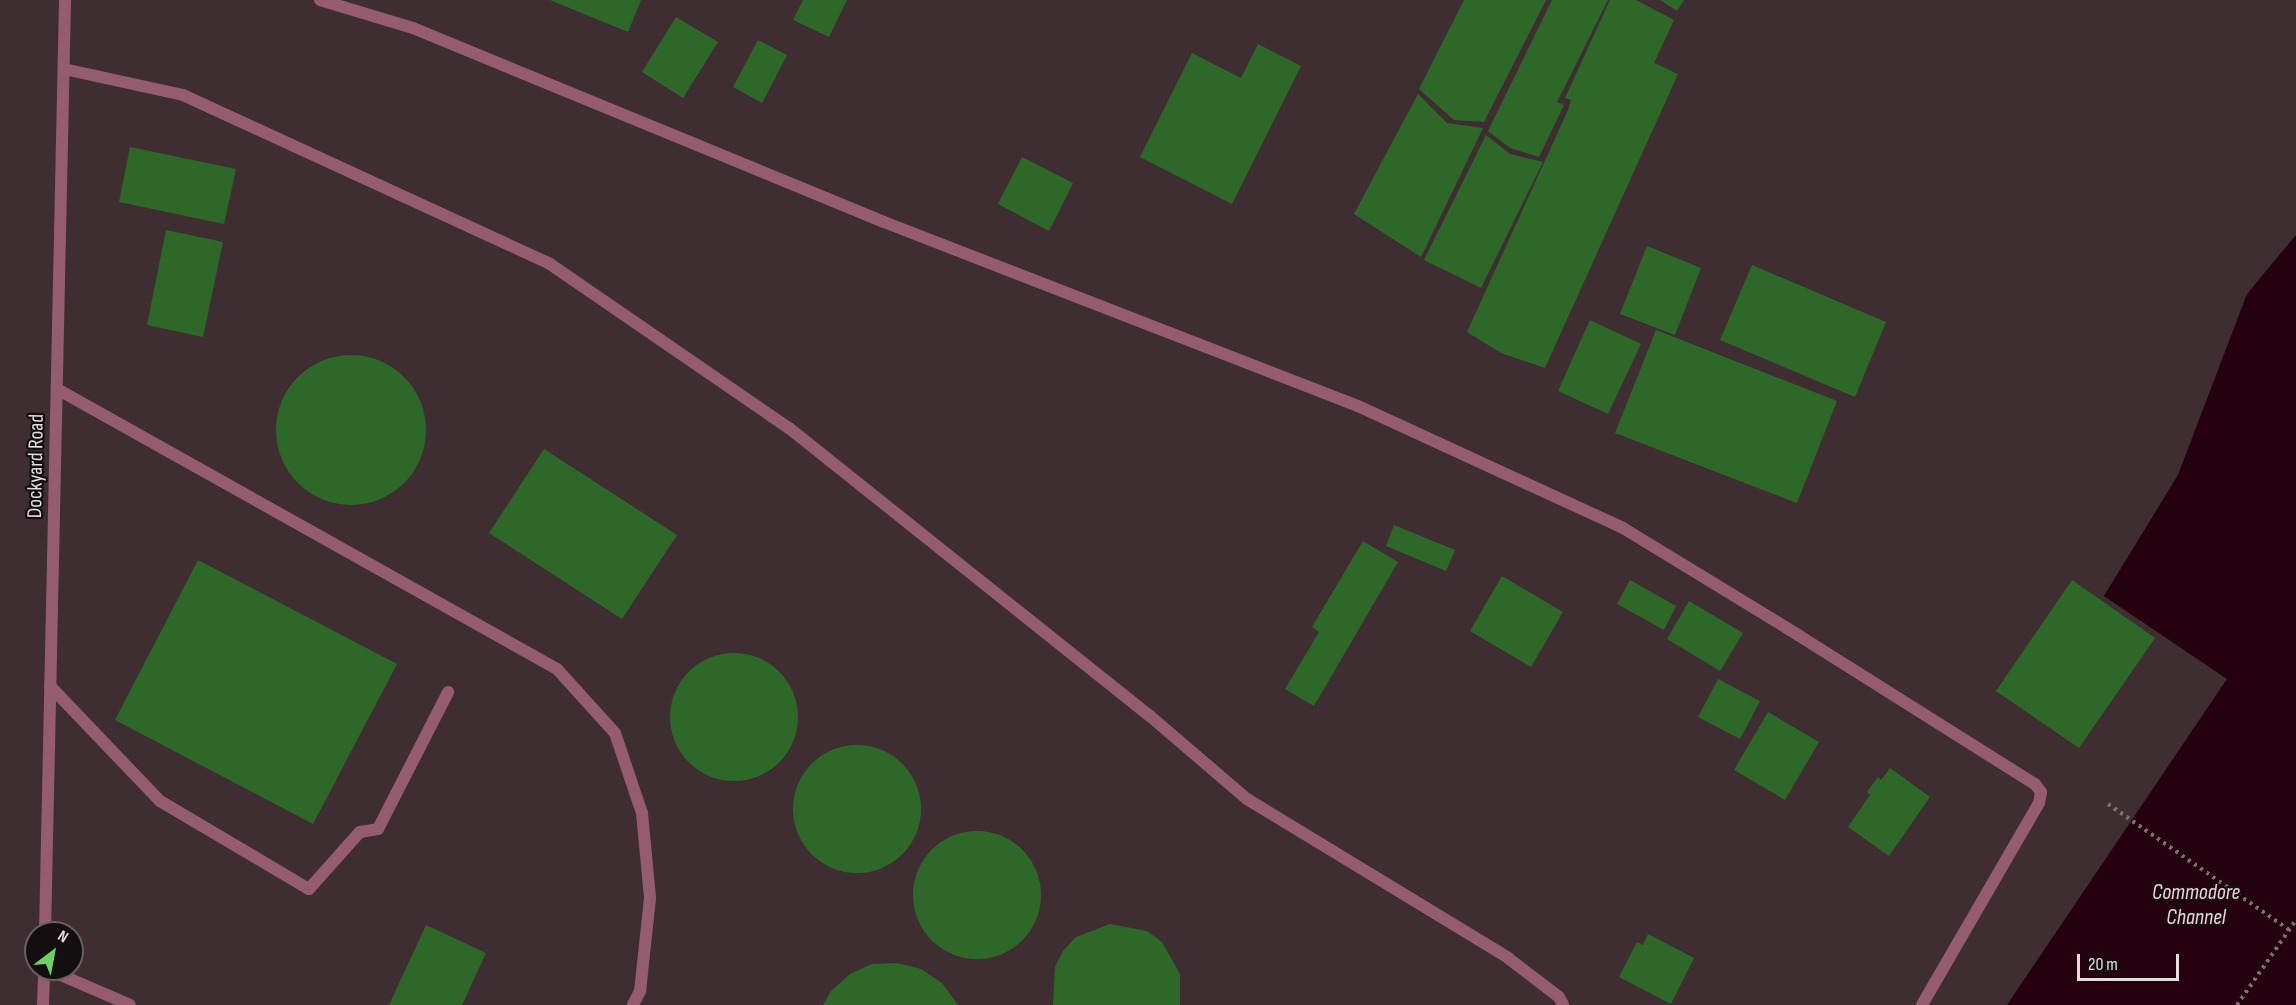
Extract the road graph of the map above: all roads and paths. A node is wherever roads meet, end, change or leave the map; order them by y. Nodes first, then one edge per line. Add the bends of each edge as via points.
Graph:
1 (65, 0) edge
2 (320, 0) edge
3 (64, 69) junction
4 (57, 389) junction
5 (50, 686) junction
6 (448, 692) dead end
7 (2108, 804) dead end
8 (2296, 920) edge
9 (45, 921) edge
10 (2289, 930) junction
11 (45, 981) edge
12 (74, 981) edge
13 (43, 1005) edge
14 (130, 1005) edge
15 (633, 1005) edge
16 (1563, 1005) edge
17 (1922, 1005) edge
18 (2236, 1005) edge

1 - 3 street, Dockyard Road
2 - 17 street via 413,28 884,222 1359,406 1623,528 1808,641 2035,784 2041,792 2039,803
3 - 4 street, Dockyard Road
3 - 16 street via 183,95 550,264 789,428 1150,716 1247,800 1508,958
4 - 5 street, Dockyard Road
4 - 15 street via 557,669 615,734 642,813 650,898 640,991
5 - 6 street via 160,801 309,889 360,832 378,829
5 - 9 street, Dockyard Road
7 - 10 path
8 - 10 path
10 - 18 path
11 - 13 street
12 - 14 street

